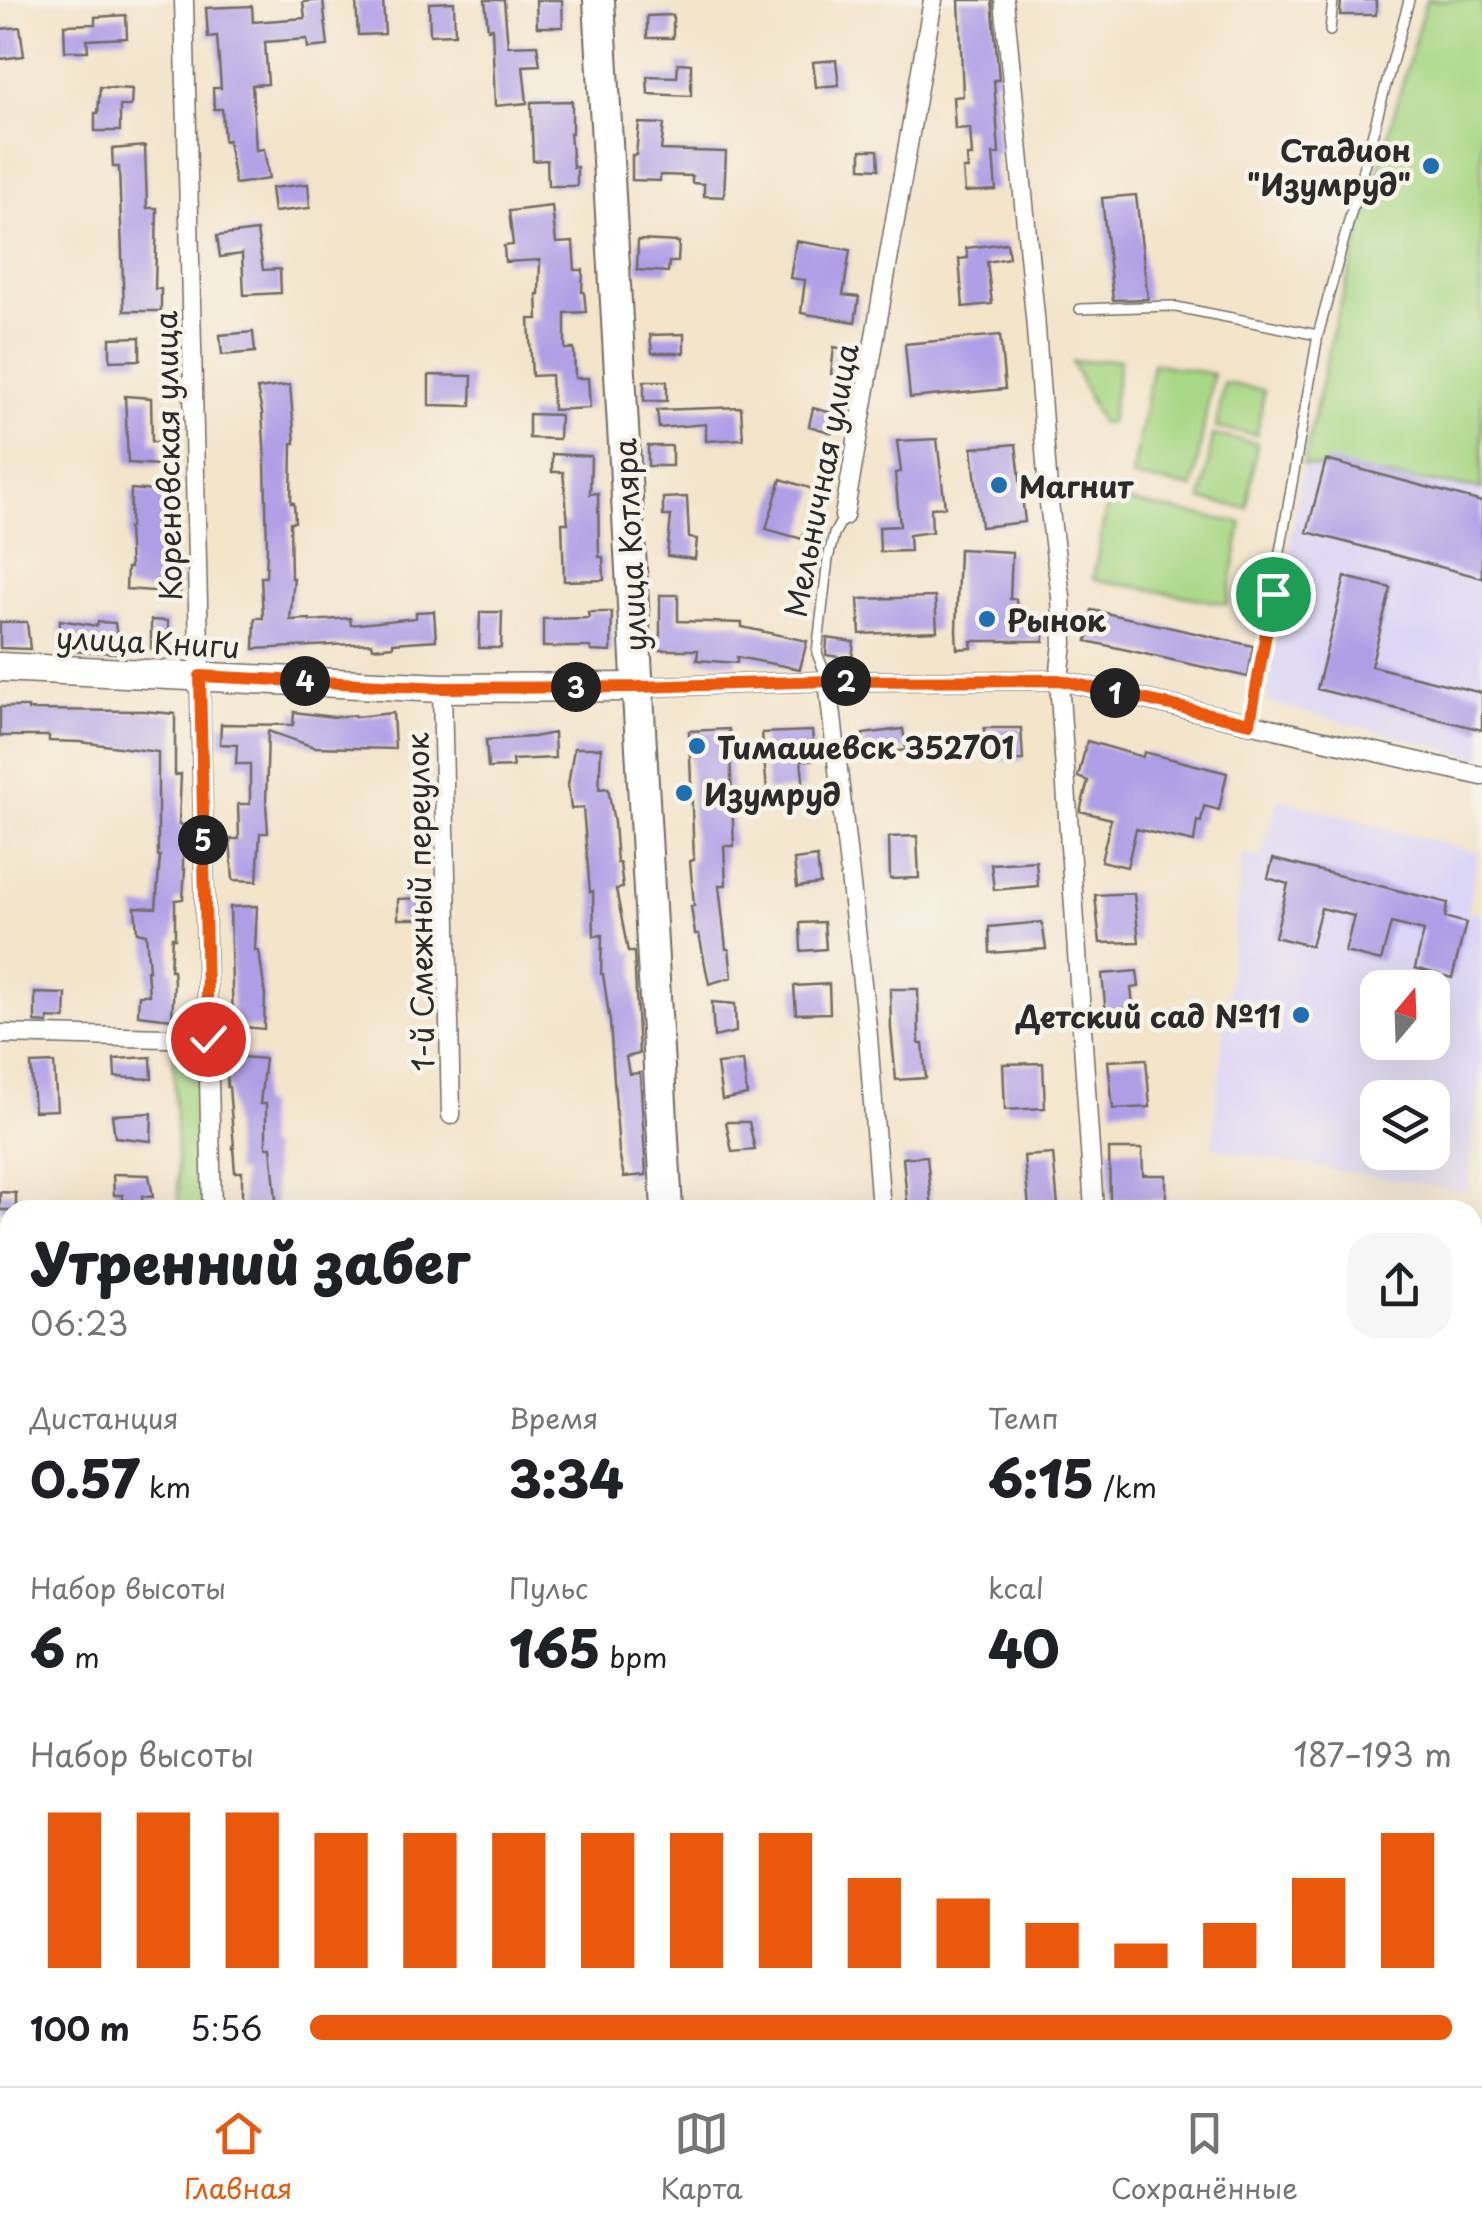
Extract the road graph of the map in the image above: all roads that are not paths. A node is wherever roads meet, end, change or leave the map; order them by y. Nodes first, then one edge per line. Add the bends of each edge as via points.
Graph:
1 (184, 0) edge
2 (599, 0) edge
3 (934, 0) edge
4 (1004, 0) edge
5 (1333, 0) edge
6 (1409, 0) edge
7 (1330, 31) dead end
8 (1080, 309) dead end
9 (1318, 335) junction
10 (844, 516) joint
11 (0, 668) edge
12 (200, 676) junction
13 (1059, 680) junction
14 (828, 681) junction
15 (638, 687) junction
16 (442, 688) junction
17 (1250, 723) junction
18 (1482, 776) edge
19 (0, 1034) edge
20 (208, 1039) junction
21 (451, 1114) dead end
22 (212, 1200) edge
23 (666, 1200) edge
24 (880, 1200) edge
25 (1093, 1200) edge

1 - 12 street, Кореновская улица
2 - 15 main road, улица Котляра
3 - 10 street, Мельничная улица
4 - 13 street via 1061,598
5 - 7 lane
6 - 9 lane
8 - 9 lane via 1170,306
9 - 17 lane
10 - 14 lane, Мельничная улица via 828,559 816,653
11 - 12 street, улица Книги
12 - 16 street, улица Книги
12 - 20 street, Кореновская улица
13 - 14 street, улица Книги
13 - 17 street, улица Книги
13 - 25 street
14 - 15 street, улица Книги
14 - 24 street, Мельничная улица
15 - 16 street, улица Книги
15 - 23 main road, улица Котляра
16 - 21 street, 1-й Смежный переулок
17 - 18 street, улица Книги
19 - 20 street
20 - 22 street, Кореновская улица

